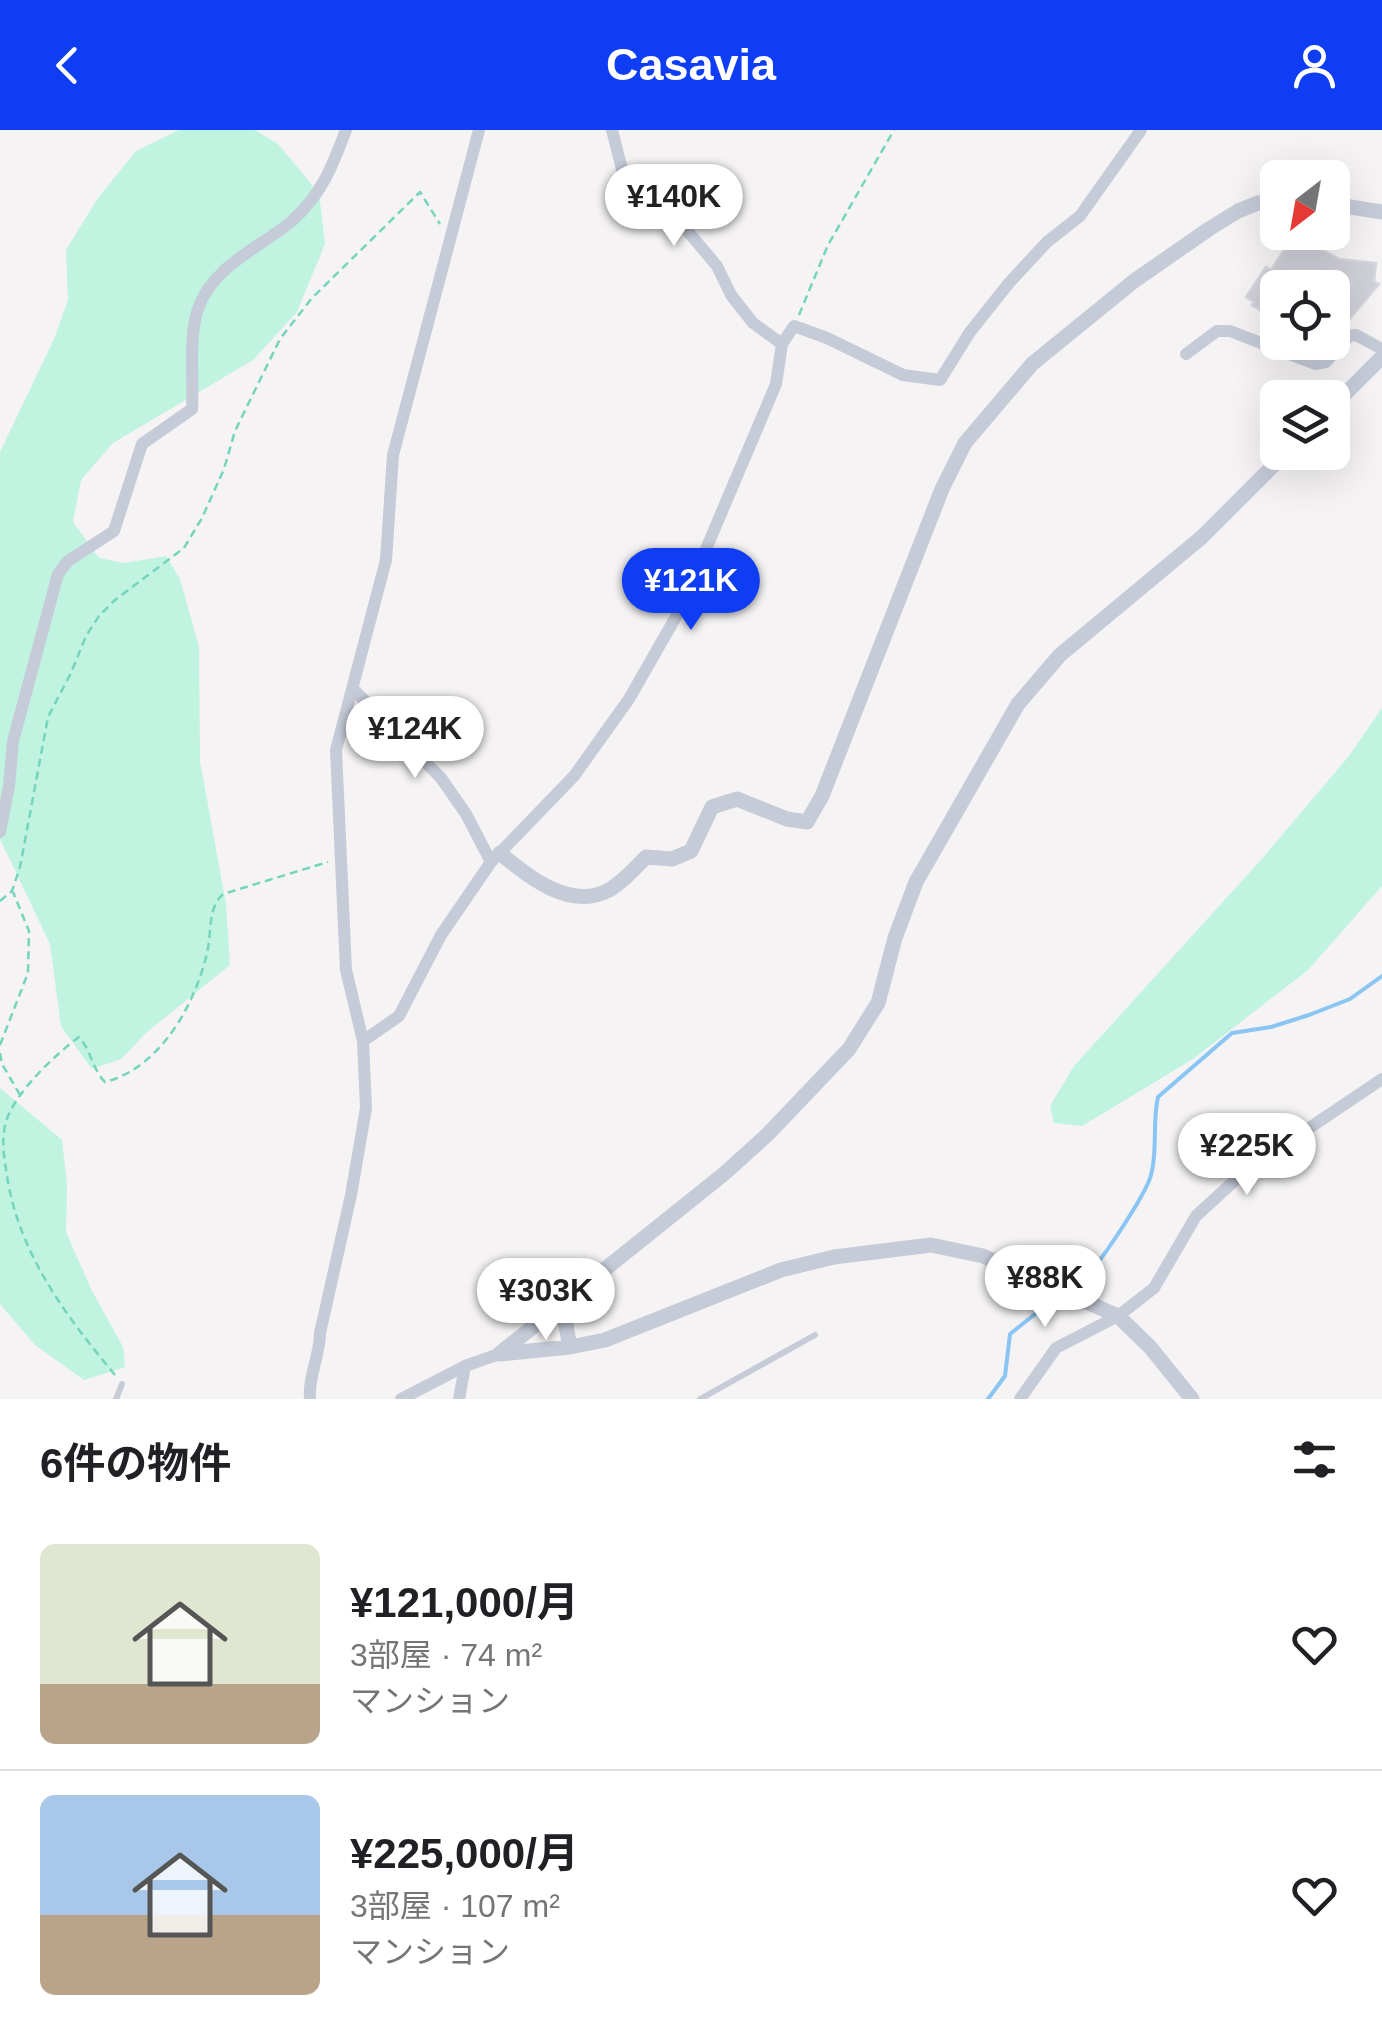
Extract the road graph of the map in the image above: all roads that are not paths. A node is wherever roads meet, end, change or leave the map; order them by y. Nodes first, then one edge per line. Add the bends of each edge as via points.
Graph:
1 (346, 130) edge
2 (480, 130) edge
3 (612, 130) edge
4 (1141, 130) edge
5 (1260, 203) edge
6 (1350, 207) edge
7 (1382, 212) edge
8 (782, 344) junction
9 (1382, 349) edge
10 (1186, 354) dead end
11 (1382, 358) edge
12 (1350, 389) edge
13 (1269, 470) edge
14 (354, 690) junction
15 (0, 832) edge
16 (495, 858) junction
17 (363, 1041) junction
18 (1382, 1079) edge
19 (568, 1300) junction
20 (1118, 1316) junction
21 (815, 1335) dead end
22 (570, 1348) junction
23 (499, 1354) junction
24 (465, 1366) junction
25 (122, 1384) road end
26 (116, 1399) edge
27 (310, 1399) edge
28 (401, 1399) edge
29 (459, 1399) edge
30 (700, 1399) edge
31 (1020, 1399) edge
32 (1192, 1399) edge

1 - 15 street via 326,184 208,290 198,310 192,408 142,444 114,530 58,574 13,740
2 - 14 street via 393,455 386,560
3 - 8 street via 624,177 643,204 684,228 718,266 753,323
4 - 8 street via 1080,216 1046,242 970,332 940,380 904,375 794,326
5 - 16 street via 1134,281 1032,364 966,443 806,822 736,799 712,807 691,850 672,859 646,858 610,889 588,897 551,888
6 - 7 street
8 - 16 street via 776,384 681,608 630,699 574,776
9 - 10 street via 1350,336 1326,362 1315,364 1217,330
11 - 12 street
13 - 19 street via 1202,536 1060,655 1018,704 916,882 878,1004 849,1049 740,1160
14 - 16 street via 442,778
14 - 17 street via 336,750 346,970
16 - 17 street via 441,934 399,1016
17 - 27 street via 366,1108
18 - 20 street via 1244,1172 1196,1216 1154,1288
19 - 22 street
19 - 23 street
20 - 22 street via 983,1256 931,1245 781,1270
20 - 31 street via 1056,1348
20 - 32 street
21 - 30 lane
22 - 23 street
23 - 24 street
24 - 28 street
24 - 29 street
25 - 26 lane

